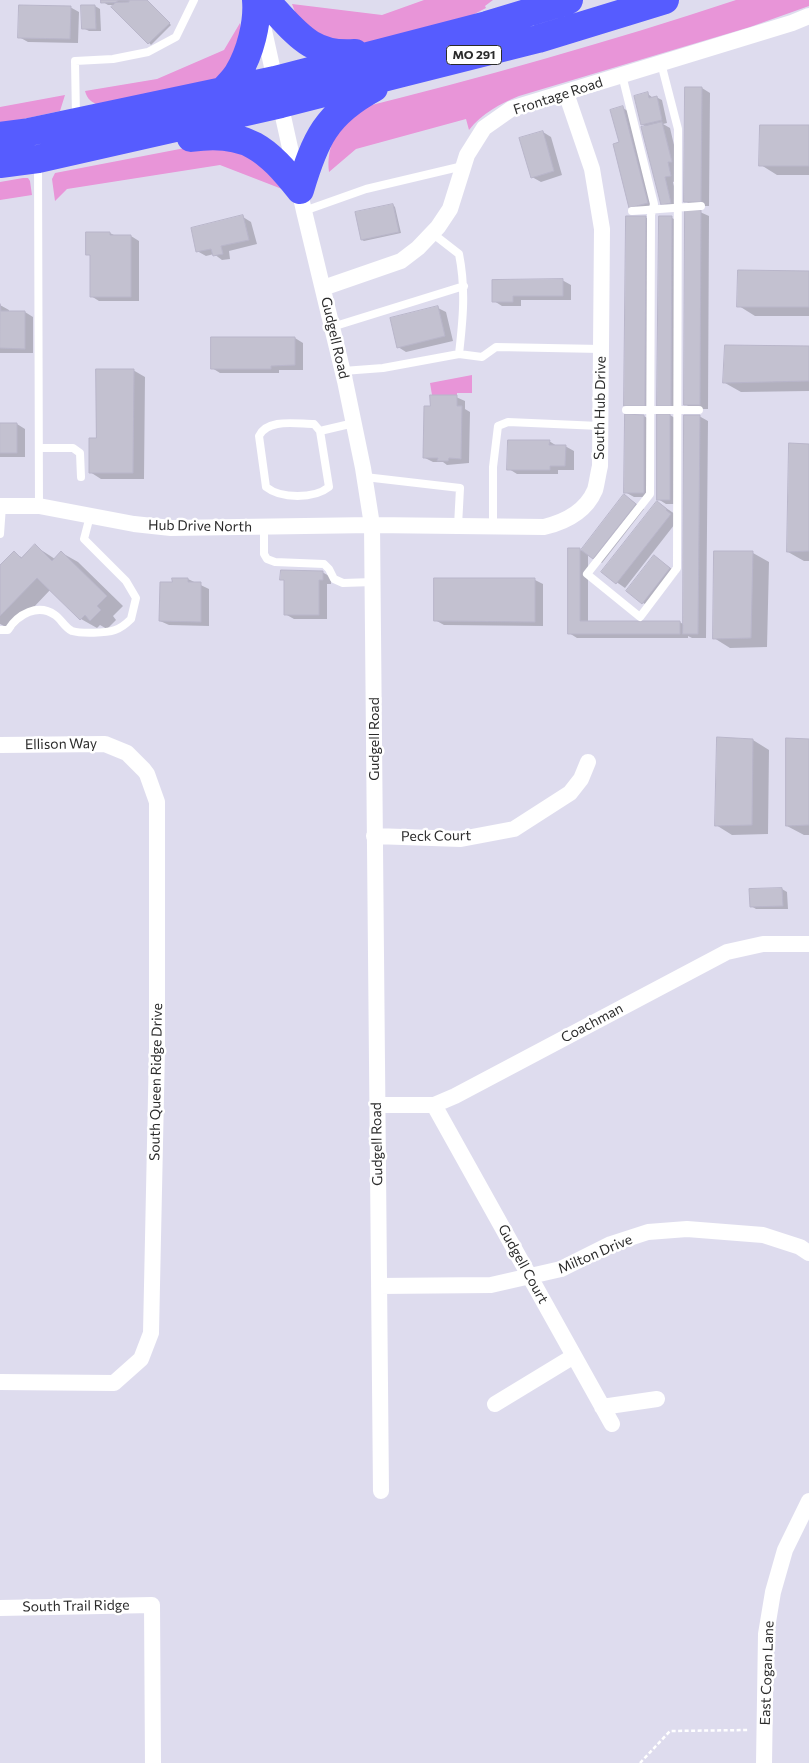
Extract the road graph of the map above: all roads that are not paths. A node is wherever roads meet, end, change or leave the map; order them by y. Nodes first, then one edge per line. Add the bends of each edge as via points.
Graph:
1 (194, 0) edge
2 (257, 0) edge
3 (265, 0) edge
4 (569, 0) edge
5 (665, 0) edge
6 (809, 16) edge
7 (398, 61) junction
8 (660, 63) junction
9 (622, 75) junction
10 (222, 92) junction
11 (278, 92) junction
12 (566, 92) junction
13 (76, 122) junction
14 (0, 136) edge
15 (102, 144) junction
16 (38, 159) junction
17 (0, 164) edge
18 (464, 166) junction
19 (302, 200) junction
20 (679, 206) junction
21 (701, 206) dead end
22 (653, 210) junction
23 (632, 211) dead end
24 (432, 233) junction
25 (464, 286) junction
26 (323, 288) junction
27 (332, 327) junction
28 (601, 349) junction
29 (459, 354) junction
30 (343, 371) junction
31 (626, 410) dead end
32 (651, 410) junction
33 (699, 410) dead end
34 (678, 411) junction
35 (354, 424) junction
36 (600, 426) junction
37 (320, 431) junction
38 (39, 448) junction
39 (81, 477) dead end
40 (365, 477) junction
41 (1, 506) edge
42 (39, 506) junction
43 (90, 516) junction
44 (372, 525) junction
45 (458, 526) junction
46 (493, 526) junction
47 (264, 527) junction
48 (0, 534) edge
49 (373, 582) junction
50 (0, 630) edge
51 (0, 745) edge
52 (588, 762) dead end
53 (144, 770) joint
54 (374, 836) junction
55 (809, 944) edge
56 (377, 1105) junction
57 (434, 1105) junction
58 (809, 1253) edge
59 (530, 1278) junction
60 (379, 1286) junction
61 (574, 1356) junction
62 (0, 1382) edge
63 (657, 1399) dead end
64 (495, 1404) dead end
65 (602, 1407) junction
66 (612, 1424) dead end
67 (380, 1491) dead end
68 (809, 1501) edge
69 (0, 1608) edge
70 (152, 1763) edge
71 (764, 1763) edge

1 - 13 lane via 176,38 148,52 113,59 75,60
2 - 10 highway via 257,15 247,52 238,74
2 - 11 street, Gudgell Road
3 - 7 highway via 292,31 318,48
4 - 7 highway, MO 291 via 518,12
5 - 7 highway, MO 291 via 538,39
6 - 8 street, Frontage Road
7 - 11 highway, MO 291
7 - 19 highway via 327,125 308,162
8 - 9 street, Frontage Road
8 - 20 lane via 678,129
9 - 12 street, Frontage Road
9 - 22 lane
10 - 11 highway, MO 291
10 - 13 highway, MO 291
11 - 15 highway, MO 291
11 - 19 street, Gudgell Road
12 - 18 street, Frontage Road via 511,110 484,128
12 - 28 street, South Hub Drive via 592,169 602,229
13 - 14 highway, MO 291
15 - 16 highway, MO 291
15 - 19 highway via 234,137 261,150 286,173
16 - 17 highway, MO 291
16 - 38 lane
18 - 19 lane
18 - 24 street, Frontage Road via 450,209
19 - 26 street, Gudgell Road
20 - 21 lane
20 - 22 lane
20 - 34 lane
22 - 23 lane
22 - 32 lane
24 - 25 lane via 459,254
24 - 26 street, Frontage Road via 401,261
25 - 27 lane
25 - 29 lane
26 - 27 street, Gudgell Road
27 - 30 street, Gudgell Road
28 - 29 lane via 496,347 482,357
28 - 36 street, South Hub Drive
29 - 30 lane via 383,368
30 - 35 street, Gudgell Road
31 - 32 lane
32 - 34 lane
32 - 34 lane via 650,494 587,574 640,617 677,568
33 - 34 lane
35 - 37 lane
35 - 40 street, Gudgell Road
36 - 46 street, South Hub Drive via 600,466 594,491 584,507 558,524 544,527
36 - 46 lane via 508,422 498,426 493,467
37 - 37 lane via 329,487 310,496 286,495 266,487 259,436 262,429 270,424 314,424
38 - 39 lane via 78,450
38 - 42 lane
40 - 44 street, Gudgell Road
40 - 45 lane via 460,488
41 - 42 street, Hub Drive North
41 - 48 lane
42 - 43 street, Hub Drive North
43 - 47 street, Hub Drive North via 170,528
43 - 50 lane via 84,539 126,581 136,598 131,619 116,630 101,633 72,631 56,615 37,610 27,612 8,630
44 - 45 street, South Hub Drive
44 - 47 street, Hub Drive North
44 - 49 street, Gudgell Road
45 - 46 street, South Hub Drive
47 - 49 lane via 264,554 267,559 324,564 334,579 343,583
49 - 54 street, Gudgell Road
51 - 53 street, Ellison Way via 105,744 127,753
52 - 54 street, Peck Court via 570,793 514,829 461,839
53 - 62 street, South Queen Ridge Drive via 157,802 157,1048 151,1333 141,1359 114,1383
54 - 56 street, Gudgell Road
55 - 57 street, Coachman via 763,944 727,952
56 - 57 street, Coachman
56 - 60 street, Gudgell Road
57 - 59 street, Gudgell Court
58 - 59 street, Milton Drive via 763,1235 687,1229 648,1232 611,1244 561,1269
59 - 60 street, Milton Drive via 491,1286
59 - 61 street, Gudgell Court
60 - 67 street, Gudgell Road
61 - 64 street
61 - 65 street, Gudgell Court
63 - 65 street
65 - 66 street, Gudgell Court
68 - 71 street, East Cogan Lane via 785,1550 773,1592 766,1634
69 - 70 street, South Trail Ridge via 152,1605

